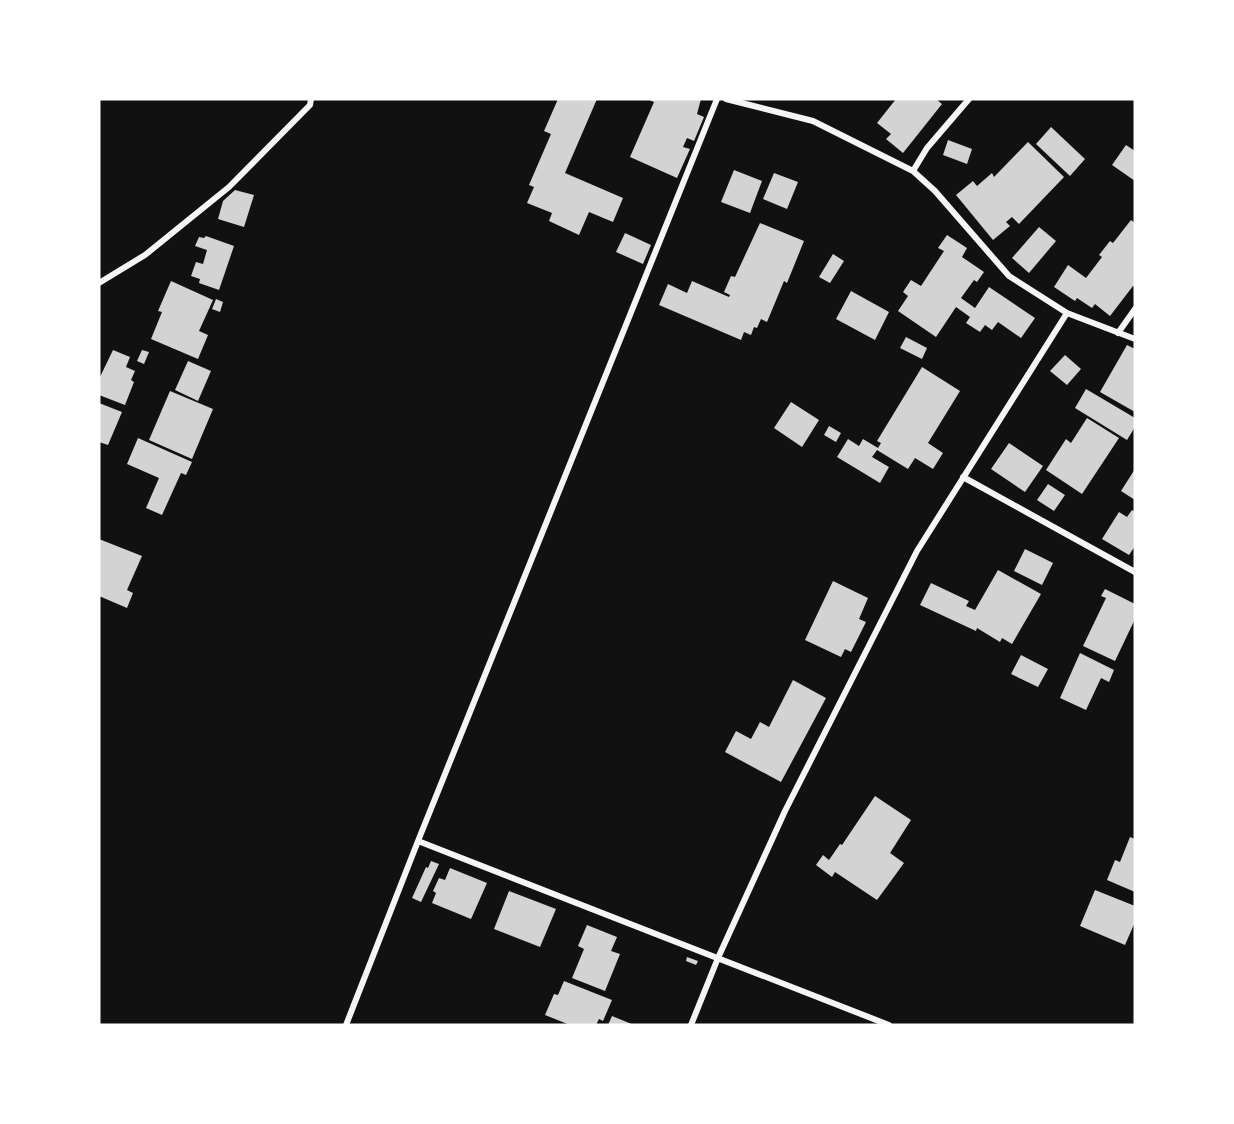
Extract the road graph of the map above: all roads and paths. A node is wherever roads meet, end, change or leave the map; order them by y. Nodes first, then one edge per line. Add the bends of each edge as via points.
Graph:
1 (311, 99) edge
2 (717, 99) edge
3 (726, 99) edge
4 (969, 99) edge
5 (914, 171) junction
6 (99, 283) edge
7 (1135, 309) edge
8 (1067, 313) junction
9 (1118, 333) junction
10 (1135, 339) edge
11 (963, 477) junction
12 (1135, 572) edge
13 (418, 841) junction
14 (718, 958) junction
15 (879, 1023) edge
16 (346, 1025) edge
17 (691, 1025) edge
18 (889, 1025) edge

1 - 6 street via 310,105 229,187 145,255
2 - 13 street
3 - 5 street via 813,120
4 - 5 street via 927,148
5 - 8 street via 1009,276
7 - 9 street
8 - 9 street
8 - 11 street
9 - 10 street
11 - 12 street
11 - 14 street via 890,603 785,811
13 - 14 street
13 - 16 street
14 - 15 street
14 - 17 street
15 - 18 street

